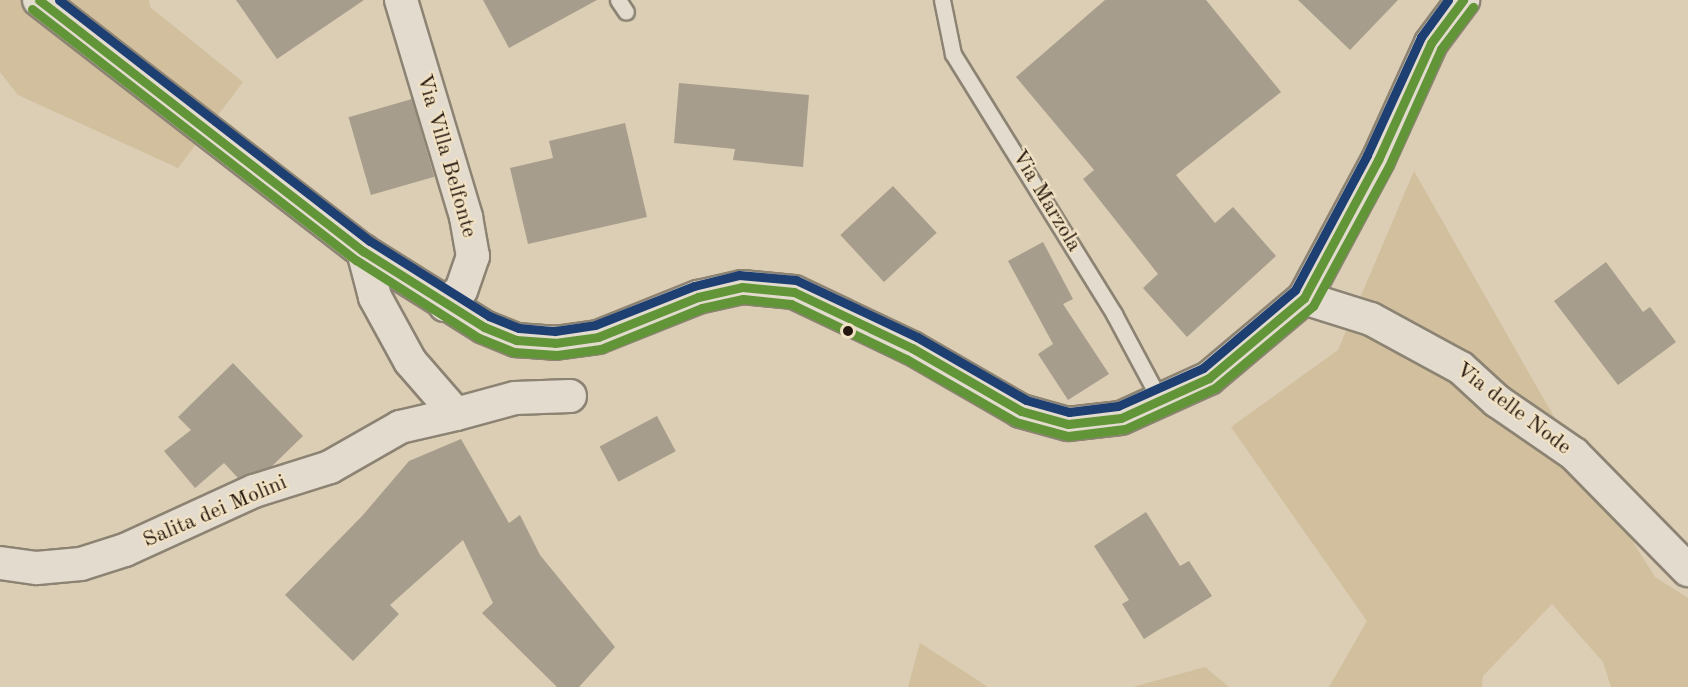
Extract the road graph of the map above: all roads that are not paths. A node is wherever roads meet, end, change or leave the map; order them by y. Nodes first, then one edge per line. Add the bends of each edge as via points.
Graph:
1 (39, 0) edge
2 (401, 0) edge
3 (942, 0) edge
4 (1463, 0) edge
5 (363, 251) junction
6 (1304, 298) junction
7 (445, 305) junction
8 (570, 396) dead end
9 (1160, 400) junction
10 (456, 414) junction
11 (0, 563) edge
12 (1688, 570) edge

1 - 5 street
2 - 7 street, Via Villa Belfonte via 466,218 473,256 461,290
3 - 9 lane, Via Marzola via 953,54 1108,304
4 - 6 street via 1431,44 1378,160
5 - 7 street
5 - 10 street via 375,297 411,360
6 - 9 street via 1209,378
6 - 12 street, Via delle Node via 1371,319 1461,368 1497,401 1574,454
7 - 9 street via 516,340 555,343 598,337 698,297 742,287 794,292 912,348 1021,411 1068,424 1121,418
8 - 10 street, Salita dei Molini via 515,398
10 - 11 street, Salita dei Molini via 400,427 330,467 254,491 125,550 81,564 37,568

